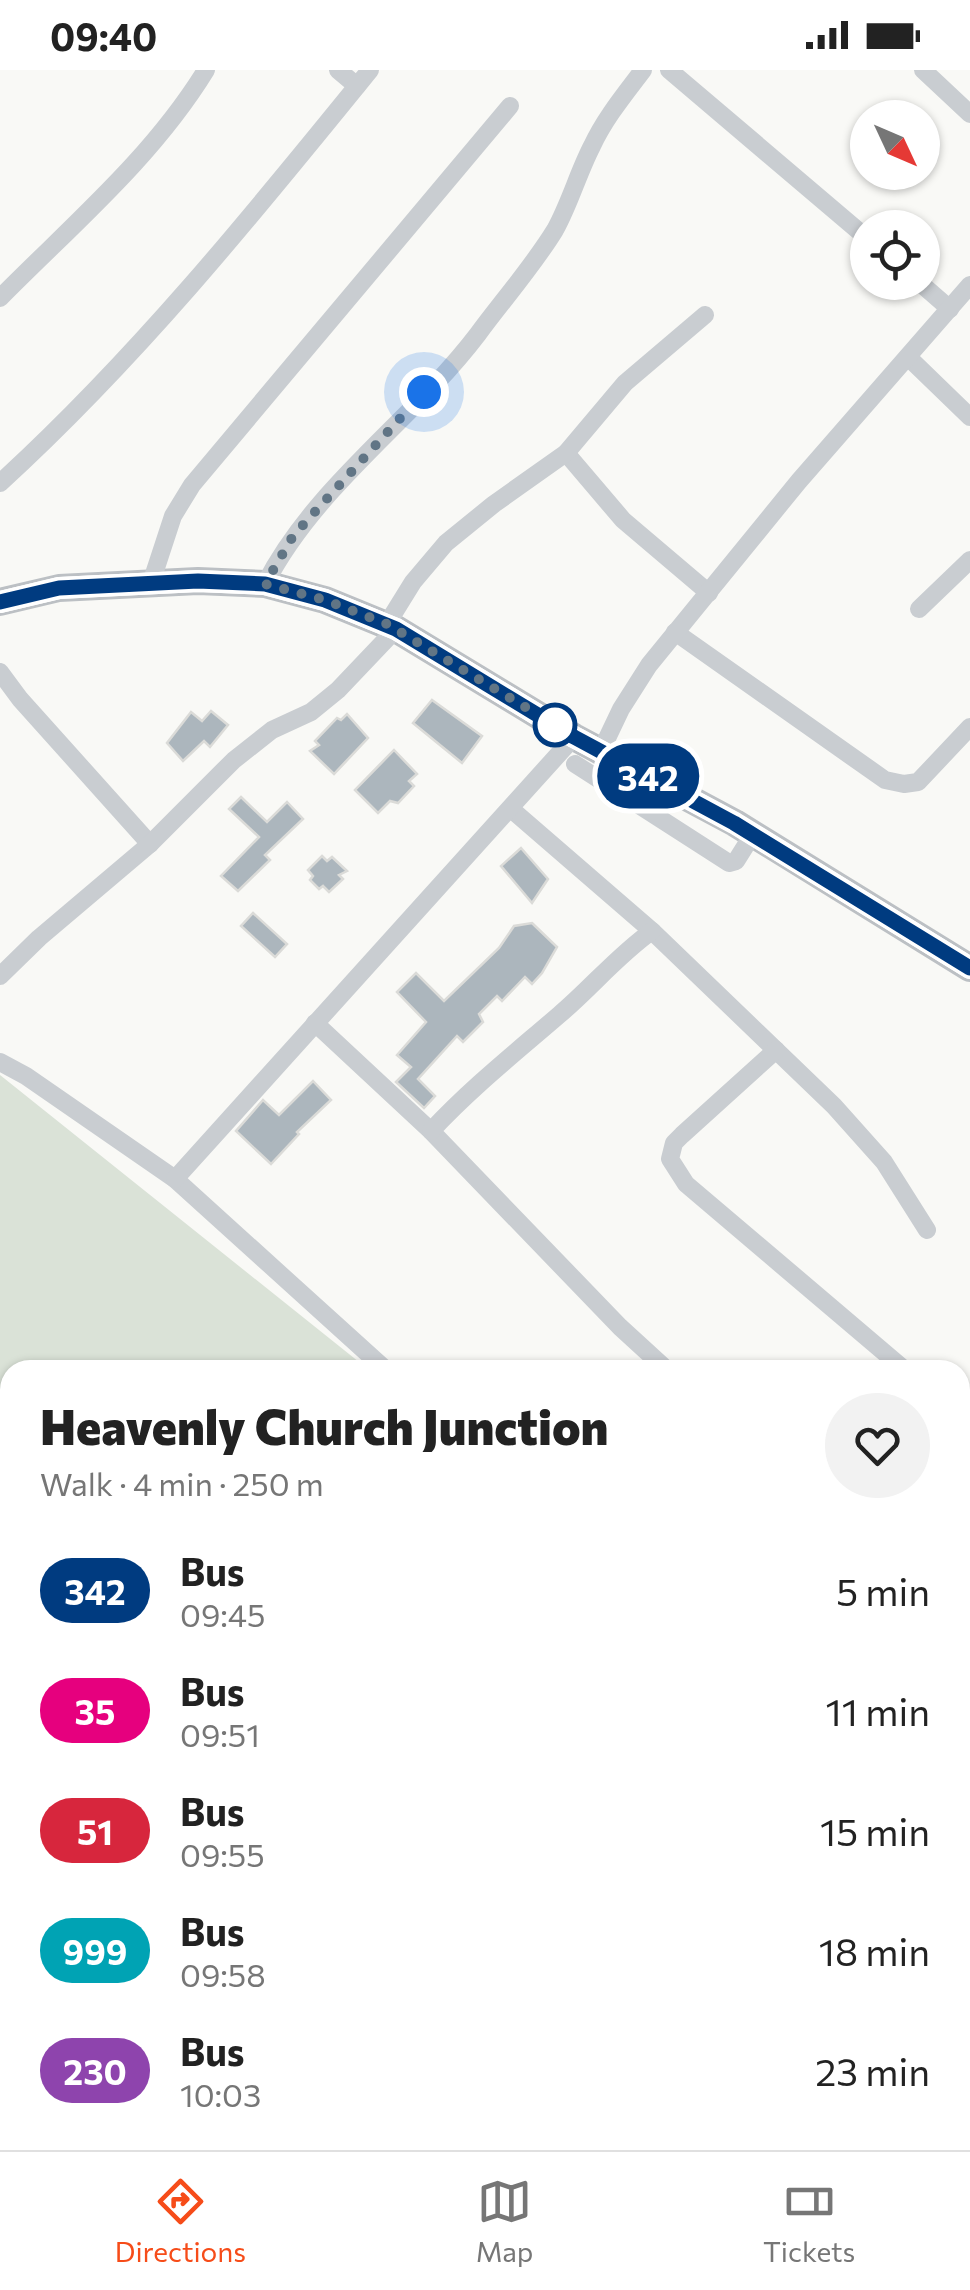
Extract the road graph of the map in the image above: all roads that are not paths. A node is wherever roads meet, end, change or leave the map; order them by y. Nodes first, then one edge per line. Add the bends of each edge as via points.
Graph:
1 (206, 70) edge
2 (338, 70) edge
3 (370, 70) edge
4 (643, 70) edge
5 (669, 70) edge
6 (923, 70) edge
7 (357, 86) junction
8 (510, 106) dead end
9 (970, 114) edge
10 (850, 224) edge
11 (970, 285) edge
12 (0, 298) edge
13 (939, 300) edge
14 (950, 310) junction
15 (704, 315) dead end
16 (908, 357) junction
17 (970, 417) edge
18 (566, 453) junction
19 (0, 483) edge
20 (970, 560) edge
21 (152, 583) junction
22 (265, 584) junction
23 (709, 594) junction
24 (0, 602) edge
25 (919, 609) dead end
26 (392, 626) junction
27 (675, 632) junction
28 (0, 672) edge
29 (970, 727) edge
30 (574, 737) junction
31 (601, 751) junction
32 (576, 764) dead end
33 (511, 809) junction
34 (753, 834) junction
35 (150, 844) junction
36 (652, 931) junction
37 (970, 968) edge
38 (0, 976) edge
39 (315, 1022) junction
40 (776, 1050) junction
41 (0, 1062) edge
42 (431, 1131) junction
43 (176, 1179) junction
44 (927, 1230) dead end
45 (375, 1360) edge
46 (657, 1360) edge
47 (893, 1360) edge

1 - 12 street via 148,150
2 - 7 street
3 - 7 street
4 - 22 street via 594,142 544,245 474,340 293,536
5 - 10 street
6 - 9 street
7 - 19 street via 214,260 55,433
8 - 21 street via 192,484 173,516
11 - 14 street
13 - 14 street
14 - 16 street
15 - 18 street via 625,384
16 - 17 street
16 - 23 street via 798,480
18 - 23 street via 624,520
18 - 26 street via 446,544 412,582
20 - 25 street
21 - 22 main road
21 - 24 main road via 59,588
22 - 26 main road
23 - 27 street
26 - 30 main road
26 - 35 street via 338,690 234,760
27 - 29 street via 885,780 918,782
27 - 31 street via 648,664
28 - 35 street
30 - 31 main road
30 - 33 street
31 - 34 main road
32 - 34 street via 729,863
33 - 36 street
33 - 39 street
34 - 37 main road
35 - 38 street
36 - 40 street
36 - 42 street
39 - 42 street
39 - 43 street
40 - 44 street via 863,1136
40 - 47 street via 674,1143 670,1158 686,1184
41 - 43 street
42 - 46 street
43 - 45 street

